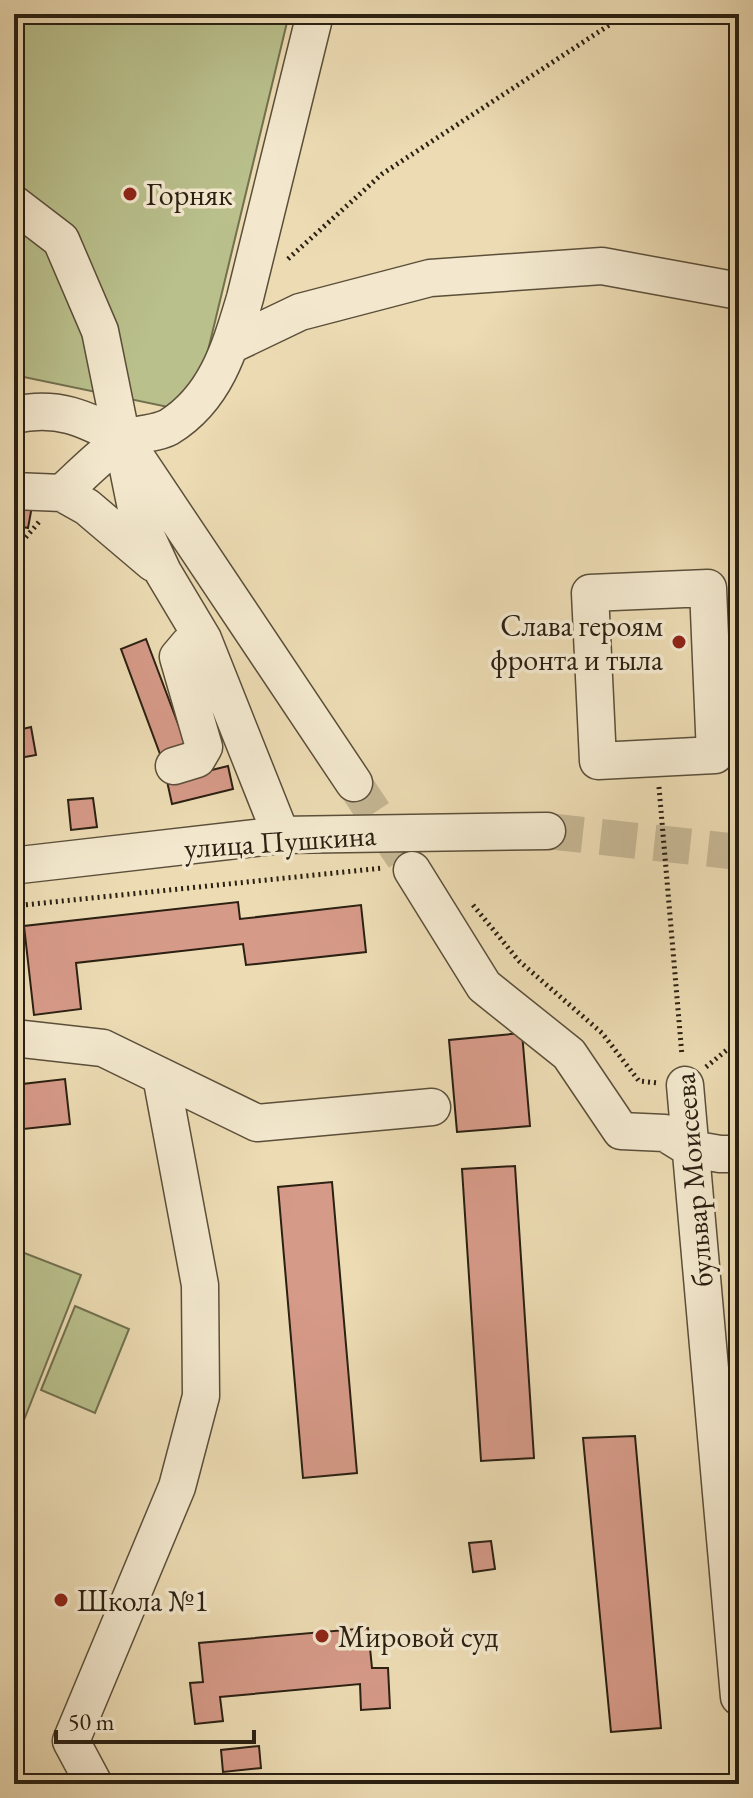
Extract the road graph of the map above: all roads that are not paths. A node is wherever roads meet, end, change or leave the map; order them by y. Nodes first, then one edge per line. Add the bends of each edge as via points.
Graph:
1 (315, 14) edge
2 (14, 204) edge
3 (739, 291) edge
4 (231, 345) junction
5 (14, 415) edge
6 (124, 439) junction
7 (14, 491) edge
8 (62, 493) junction
9 (163, 572) junction
10 (203, 639) junction
11 (657, 758) joint
12 (174, 766) dead end
13 (354, 783) tunnel mouth
14 (547, 831) tunnel mouth
15 (281, 835) junction
16 (401, 869) tunnel mouth
17 (16, 873) edge
18 (14, 1038) edge
19 (161, 1076) junction
20 (685, 1085) road end
21 (432, 1107) dead end
22 (691, 1149) junction
23 (739, 1154) edge
24 (739, 1697) edge
25 (94, 1784) edge

1 - 4 street
2 - 6 street via 61,240 100,331
3 - 4 street via 602,266 430,278 300,312
4 - 6 street via 217,379 192,408 167,428
5 - 6 street via 35,410 82,417
6 - 8 street
6 - 9 street via 138,518
6 - 13 street
7 - 8 street
8 - 9 street via 87,507
9 - 10 street
10 - 12 street via 189,644 178,657 204,747 197,759
10 - 15 street
11 - 11 street via 598,761 590,593 708,588 715,755
14 - 15 street, улица Пушкина
15 - 17 street, улица Пушкина
16 - 22 street via 484,986 569,1054 621,1131 665,1133
18 - 19 street via 103,1048
19 - 21 street via 257,1123
19 - 25 street via 200,1285 201,1396 177,1487 71,1741
20 - 22 street, бульвар Моисеева
22 - 23 street
22 - 24 street, бульвар Моисеева

